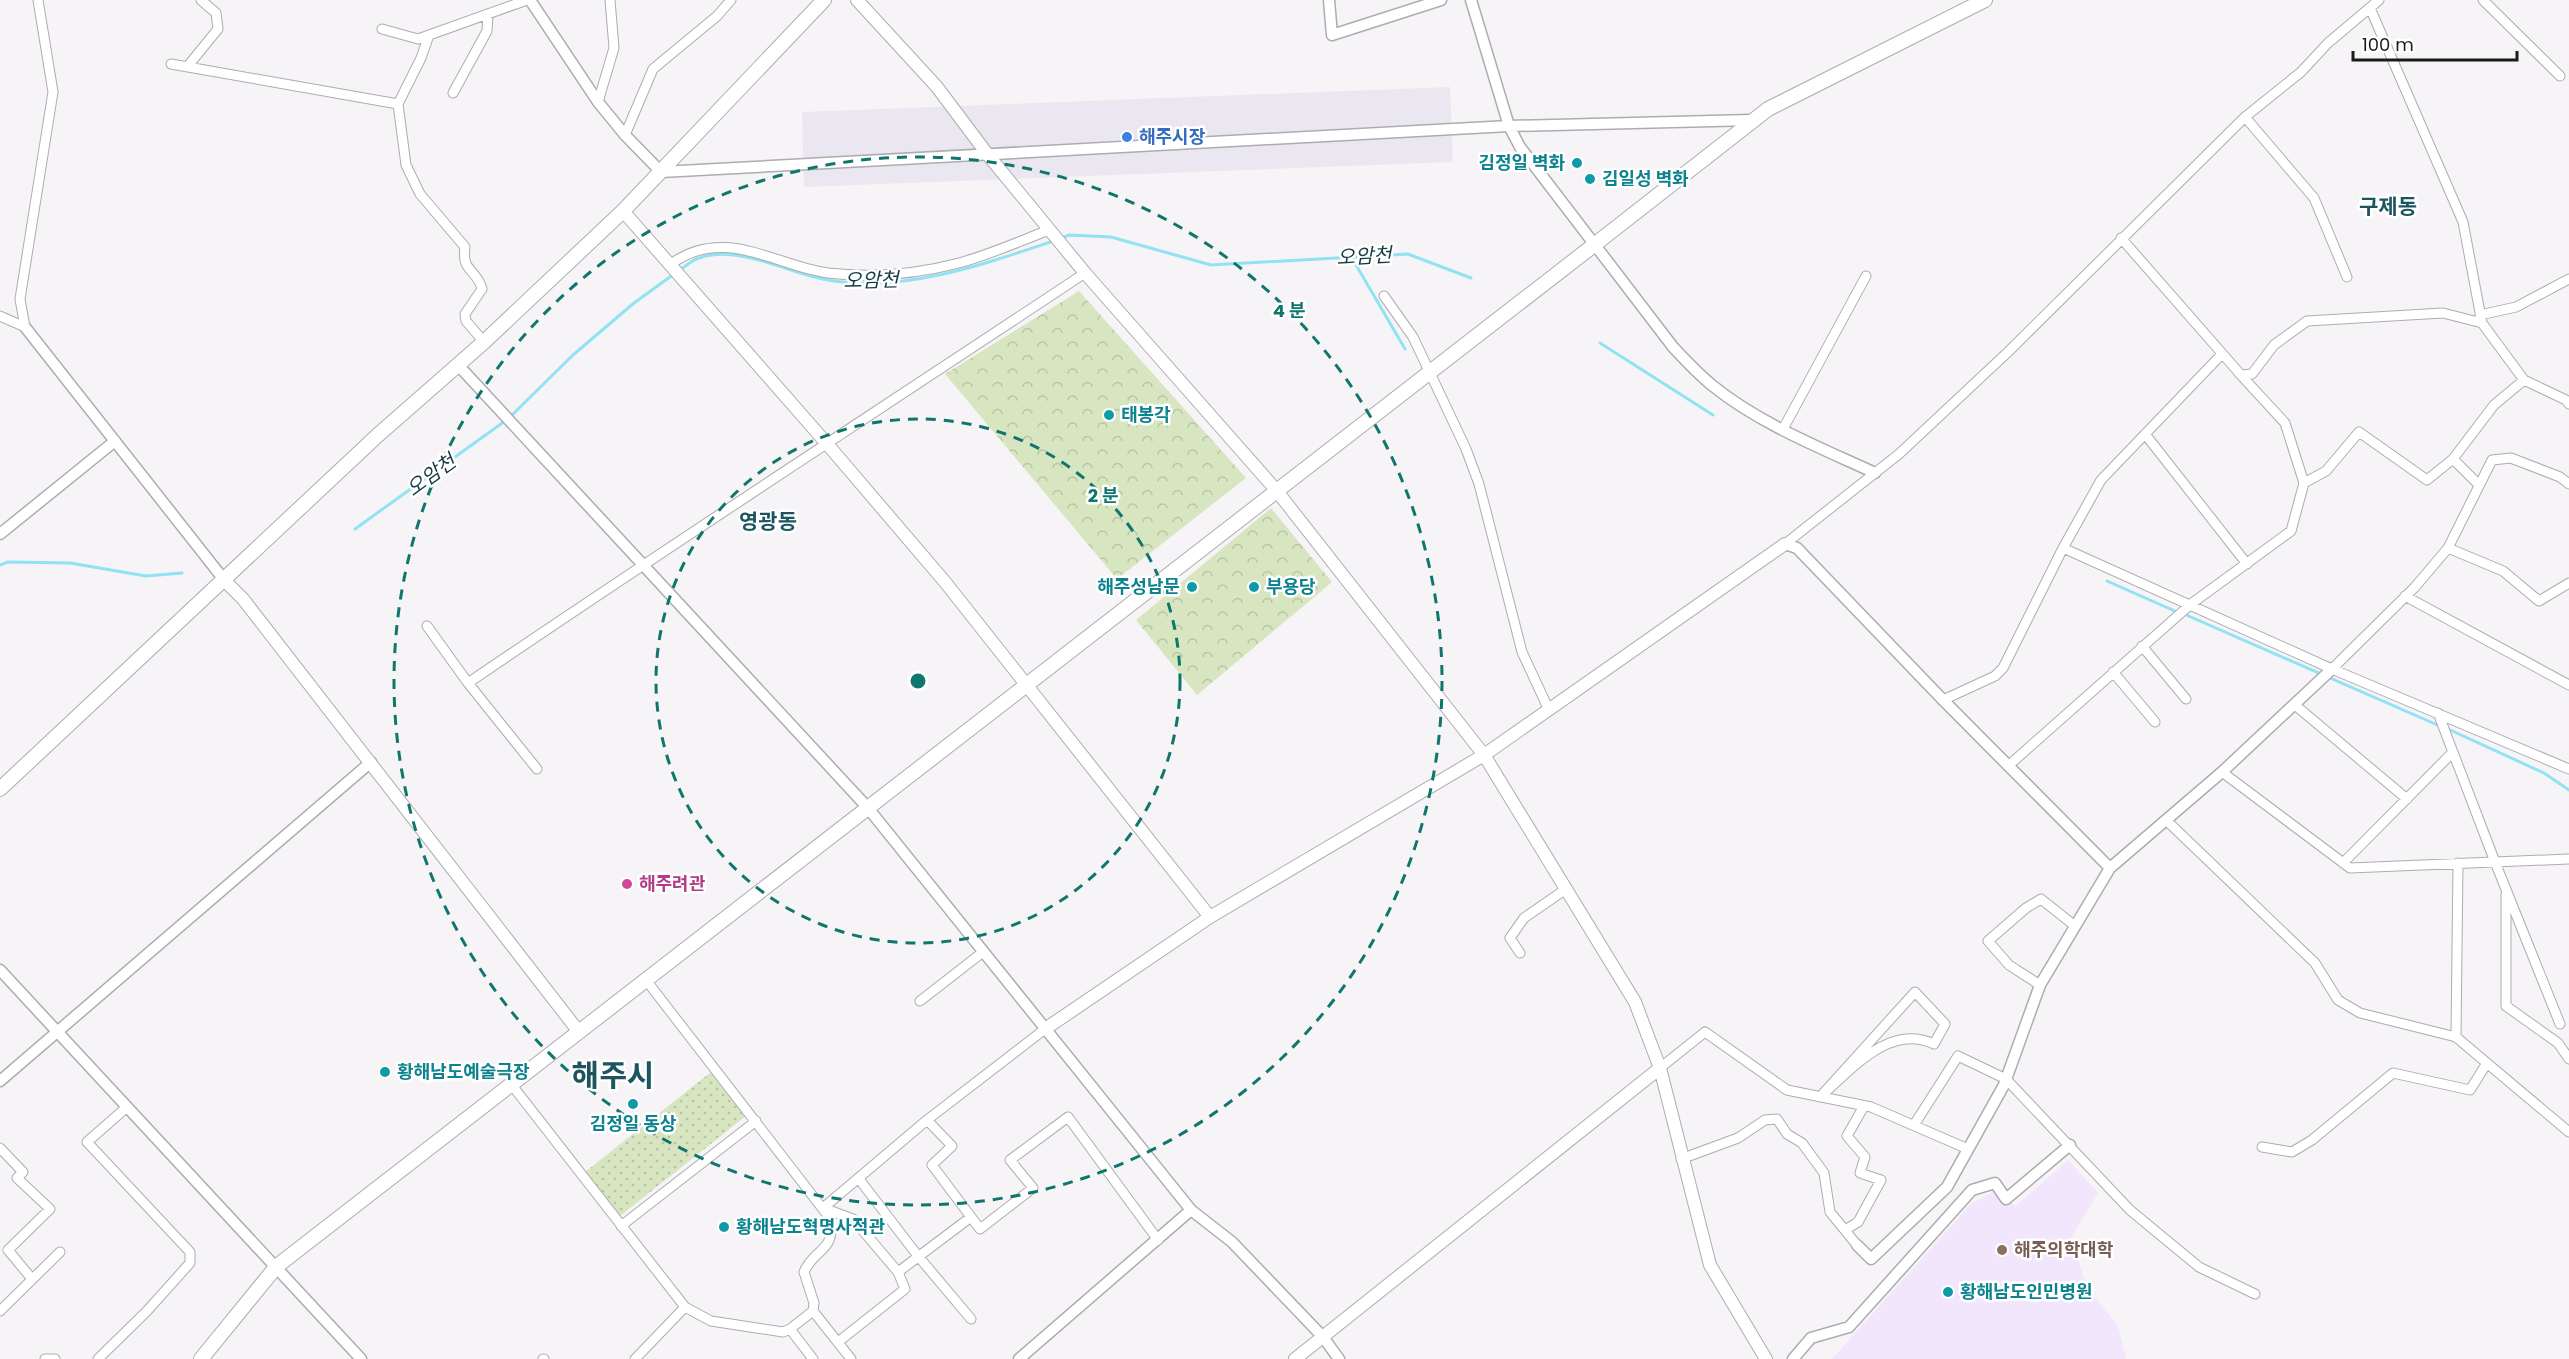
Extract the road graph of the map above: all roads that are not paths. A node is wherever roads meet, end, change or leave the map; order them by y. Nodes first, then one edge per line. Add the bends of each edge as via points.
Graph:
1 (38, 0) edge
2 (201, 0) edge
3 (529, 0) edge
4 (610, 0) edge
5 (731, 0) edge
6 (856, 0) edge
7 (1329, 0) edge
8 (1440, 0) edge
9 (1471, 0) edge
10 (1985, 0) edge
11 (2379, 0) edge
12 (2482, 0) edge
13 (817, 2) edge
14 (2370, 8) junction
15 (488, 14) junction
16 (382, 29) dead end
17 (429, 35) junction
18 (171, 64) dead end
19 (187, 67) junction
20 (2560, 76) dead end
21 (453, 93) dead end
22 (598, 102) junction
23 (398, 104) junction
24 (2245, 117) junction
25 (1752, 120) junction
26 (1509, 126) junction
27 (625, 135) junction
28 (988, 154) junction
29 (661, 172) junction
30 (623, 211) junction
31 (1049, 230) junction
32 (2121, 238) junction
33 (1594, 245) junction
34 (671, 264) junction
35 (1084, 273) junction
36 (1866, 276) dead end
37 (2347, 277) dead end
38 (2569, 279) edge
39 (1384, 296) dead end
40 (0, 316) edge
41 (2481, 319) junction
42 (25, 327) junction
43 (484, 342) junction
44 (2222, 354) junction
45 (458, 365) junction
46 (1429, 372) junction
47 (2241, 375) junction
48 (2523, 380) junction
49 (2569, 404) edge
50 (1784, 429) junction
51 (2145, 434) junction
52 (115, 441) junction
53 (828, 445) junction
54 (2453, 459) junction
55 (1875, 473) junction
56 (2304, 483) junction
57 (2569, 484) edge
58 (2479, 485) junction
59 (1276, 490) junction
60 (0, 534) edge
61 (1785, 544) junction
62 (2063, 548) junction
63 (2448, 548) junction
64 (2247, 564) junction
65 (641, 565) junction
66 (225, 581) junction
67 (2568, 585) edge
68 (2405, 596) junction
69 (2191, 604) junction
70 (427, 626) dead end
71 (2142, 646) junction
72 (2113, 672) junction
73 (2327, 674) junction
74 (468, 683) junction
75 (1024, 685) junction
76 (2569, 685) edge
77 (2186, 699) dead end
78 (1943, 700) junction
79 (2295, 705) junction
80 (1548, 708) junction
81 (2438, 713) junction
82 (2155, 722) dead end
83 (2453, 752) junction
84 (1484, 754) junction
85 (371, 762) junction
86 (2008, 766) junction
87 (537, 769) dead end
88 (2569, 769) edge
89 (2222, 772) junction
90 (0, 789) edge
91 (2407, 799) junction
92 (868, 808) junction
93 (2166, 820) junction
94 (2569, 859) edge
95 (2495, 862) junction
96 (2343, 863) junction
97 (2458, 864) junction
98 (2110, 867) junction
99 (1566, 890) junction
100 (2506, 890) junction
101 (1210, 916) junction
102 (2075, 926) junction
103 (983, 952) junction
104 (1520, 953) dead end
105 (0, 970) edge
106 (646, 980) junction
107 (2040, 985) junction
108 (920, 1001) dead end
109 (2560, 1024) dead end
110 (1045, 1029) junction
111 (579, 1032) junction
112 (58, 1033) junction
113 (2456, 1036) junction
114 (2569, 1059) edge
115 (2487, 1063) junction
116 (1660, 1068) junction
117 (2006, 1079) junction
118 (0, 1081) edge
119 (511, 1084) junction
120 (1820, 1097) junction
121 (1864, 1106) junction
122 (127, 1107) junction
123 (927, 1120) junction
124 (756, 1121) junction
125 (1914, 1125) junction
126 (2569, 1132) edge
127 (2070, 1145) junction
128 (2262, 1147) dead end
129 (0, 1148) edge
130 (1968, 1149) junction
131 (1681, 1159) junction
132 (859, 1179) junction
133 (824, 1208) junction
134 (1191, 1210) junction
135 (971, 1217) junction
136 (621, 1226) junction
137 (1845, 1230) junction
138 (1158, 1240) junction
139 (1857, 1245) joint
140 (60, 1252) dead end
141 (918, 1256) junction
142 (276, 1267) junction
143 (898, 1272) junction
144 (32, 1279) junction
145 (2255, 1294) dead end
146 (685, 1307) junction
147 (0, 1311) edge
148 (813, 1311) junction
149 (970, 1319) dead end
150 (790, 1329) junction
151 (1323, 1337) junction
152 (838, 1342) junction
153 (45, 1359) edge
154 (55, 1359) edge
155 (98, 1359) edge
156 (201, 1359) edge
157 (361, 1359) edge
158 (635, 1359) edge
159 (813, 1359) edge
160 (851, 1359) edge
161 (1019, 1359) edge
162 (1295, 1359) edge
163 (1339, 1359) edge
164 (1766, 1359) edge
165 (1793, 1359) edge

1 - 42 street via 53,92 20,298
2 - 19 street via 216,13 218,29
3 - 15 street
3 - 22 street
4 - 22 street via 614,48
5 - 27 street via 653,69
6 - 28 main road via 937,87
7 - 8 street via 1332,35
9 - 26 street
10 - 25 main road
11 - 14 street
12 - 20 street
13 - 29 main road
14 - 24 street
14 - 41 street via 2463,222
15 - 17 street
15 - 21 street via 487,31
16 - 17 street via 418,39
17 - 23 street via 422,58
18 - 19 street
19 - 23 street
22 - 27 street
23 - 43 street via 406,165 420,194 465,247 463,259 480,282 482,289 465,314 466,321
24 - 32 street
24 - 37 street via 2314,198
25 - 26 street
25 - 33 main road
26 - 28 street
26 - 33 street via 1520,147
27 - 29 street
28 - 29 street
28 - 31 main road
29 - 30 main road
30 - 34 main road
30 - 43 main road
31 - 34 street via 960,263 886,276 826,273 753,251 705,249 687,253
31 - 35 main road
32 - 44 street
32 - 55 street via 1962,396
33 - 46 main road
33 - 50 street via 1695,370 1737,403
34 - 53 main road
35 - 53 street
35 - 59 main road
36 - 50 street
38 - 41 street via 2516,307
39 - 46 street via 1413,337
40 - 42 street
41 - 47 street via 2443,313 2307,321 2274,345 2252,374
41 - 48 street
42 - 52 street
43 - 45 main road
44 - 47 street
44 - 51 street
45 - 65 street
45 - 66 main road via 378,435
46 - 59 main road
46 - 80 street via 1479,484 1522,652
47 - 56 street via 2285,423
48 - 49 street
48 - 54 street via 2494,405
50 - 55 street
51 - 62 street via 2101,480
51 - 64 street
52 - 60 street
52 - 66 street
53 - 65 street
53 - 75 main road via 945,582
54 - 56 street via 2427,480 2360,432 2326,471
54 - 58 street
55 - 61 street
56 - 64 street via 2291,531
57 - 58 street via 2511,458 2492,460
58 - 63 street
59 - 75 main road
59 - 84 main road
61 - 78 street via 1797,548
61 - 80 main road
62 - 69 street
62 - 78 street via 2003,668 1995,676
63 - 67 street via 2503,570 2539,601
63 - 68 street
64 - 69 street
65 - 74 street
65 - 92 street
66 - 85 main road
66 - 90 main road
68 - 73 street
68 - 76 street
69 - 71 street
69 - 73 street
70 - 74 street
71 - 72 street
71 - 77 street
72 - 82 street
72 - 86 street
73 - 79 street
73 - 81 street
74 - 87 street
75 - 92 main road
75 - 101 main road
78 - 86 street
79 - 89 street
79 - 91 street
80 - 84 main road
81 - 83 street
81 - 88 street
83 - 91 street
83 - 95 street
84 - 99 main road
84 - 101 main road
85 - 111 main road
85 - 112 street
86 - 98 street
89 - 93 street
89 - 96 street
91 - 96 street
92 - 103 street
92 - 106 main road
93 - 98 street
93 - 113 street via 2315,963 2338,1000 2360,1013
94 - 95 street
95 - 97 street
95 - 100 street
96 - 97 street via 2350,868
97 - 113 street
98 - 102 street
99 - 104 street via 1524,918 1510,938
99 - 116 main road via 1635,1002
100 - 109 street
100 - 114 street via 2506,1006 2558,1043
101 - 110 main road
102 - 107 street
102 - 107 street via 2041,899 1988,941 2009,965
103 - 108 street
103 - 110 street
105 - 112 street
106 - 111 main road
106 - 124 street
107 - 117 street
110 - 123 street
110 - 134 street
111 - 119 main road
112 - 118 street
112 - 122 street
113 - 115 street
115 - 126 street
115 - 128 street via 2470,1090 2393,1073 2292,1152
116 - 120 street via 1705,1032 1787,1090
116 - 131 main road
116 - 151 main road
117 - 125 street via 1958,1056
117 - 127 street
117 - 130 street
119 - 136 street
119 - 142 main road
120 - 120 street via 1874,1049 1903,1038 1922,1038 1934,1044 1945,1024 1915,992
120 - 121 street
121 - 125 street
121 - 137 street via 1848,1136 1865,1157 1860,1173 1881,1180 1858,1222
122 - 142 street
122 - 155 street via 87,1142 190,1252 190,1263
123 - 132 street
123 - 135 street via 952,1146 932,1165
124 - 133 street
124 - 136 street
125 - 130 street
127 - 145 street via 2130,1210 2199,1267
127 - 165 street via 2006,1199 1995,1184 1972,1190 1849,1327 1811,1338
129 - 144 street via 23,1172 17,1178 50,1209 8,1250
130 - 139 street via 1947,1187 1871,1259
131 - 137 street via 1738,1138 1765,1120 1777,1119 1787,1134 1802,1143 1824,1173 1830,1212
131 - 164 main road via 1710,1265
132 - 133 street
132 - 141 street
133 - 143 street via 853,1219
133 - 148 street via 831,1225 828,1245 804,1272
134 - 138 street
134 - 151 street via 1232,1242
135 - 138 street via 980,1229 1033,1188 1010,1160 1068,1117
135 - 141 street
136 - 146 street
137 - 139 street
138 - 161 street
140 - 144 street
141 - 143 street
141 - 149 street
142 - 156 main road
142 - 157 street
143 - 152 street via 905,1289
144 - 147 street
146 - 150 street via 711,1321 775,1332
146 - 158 street
148 - 150 street
148 - 152 street
150 - 159 street
151 - 162 main road
151 - 163 street
152 - 160 street
153 - 154 street

